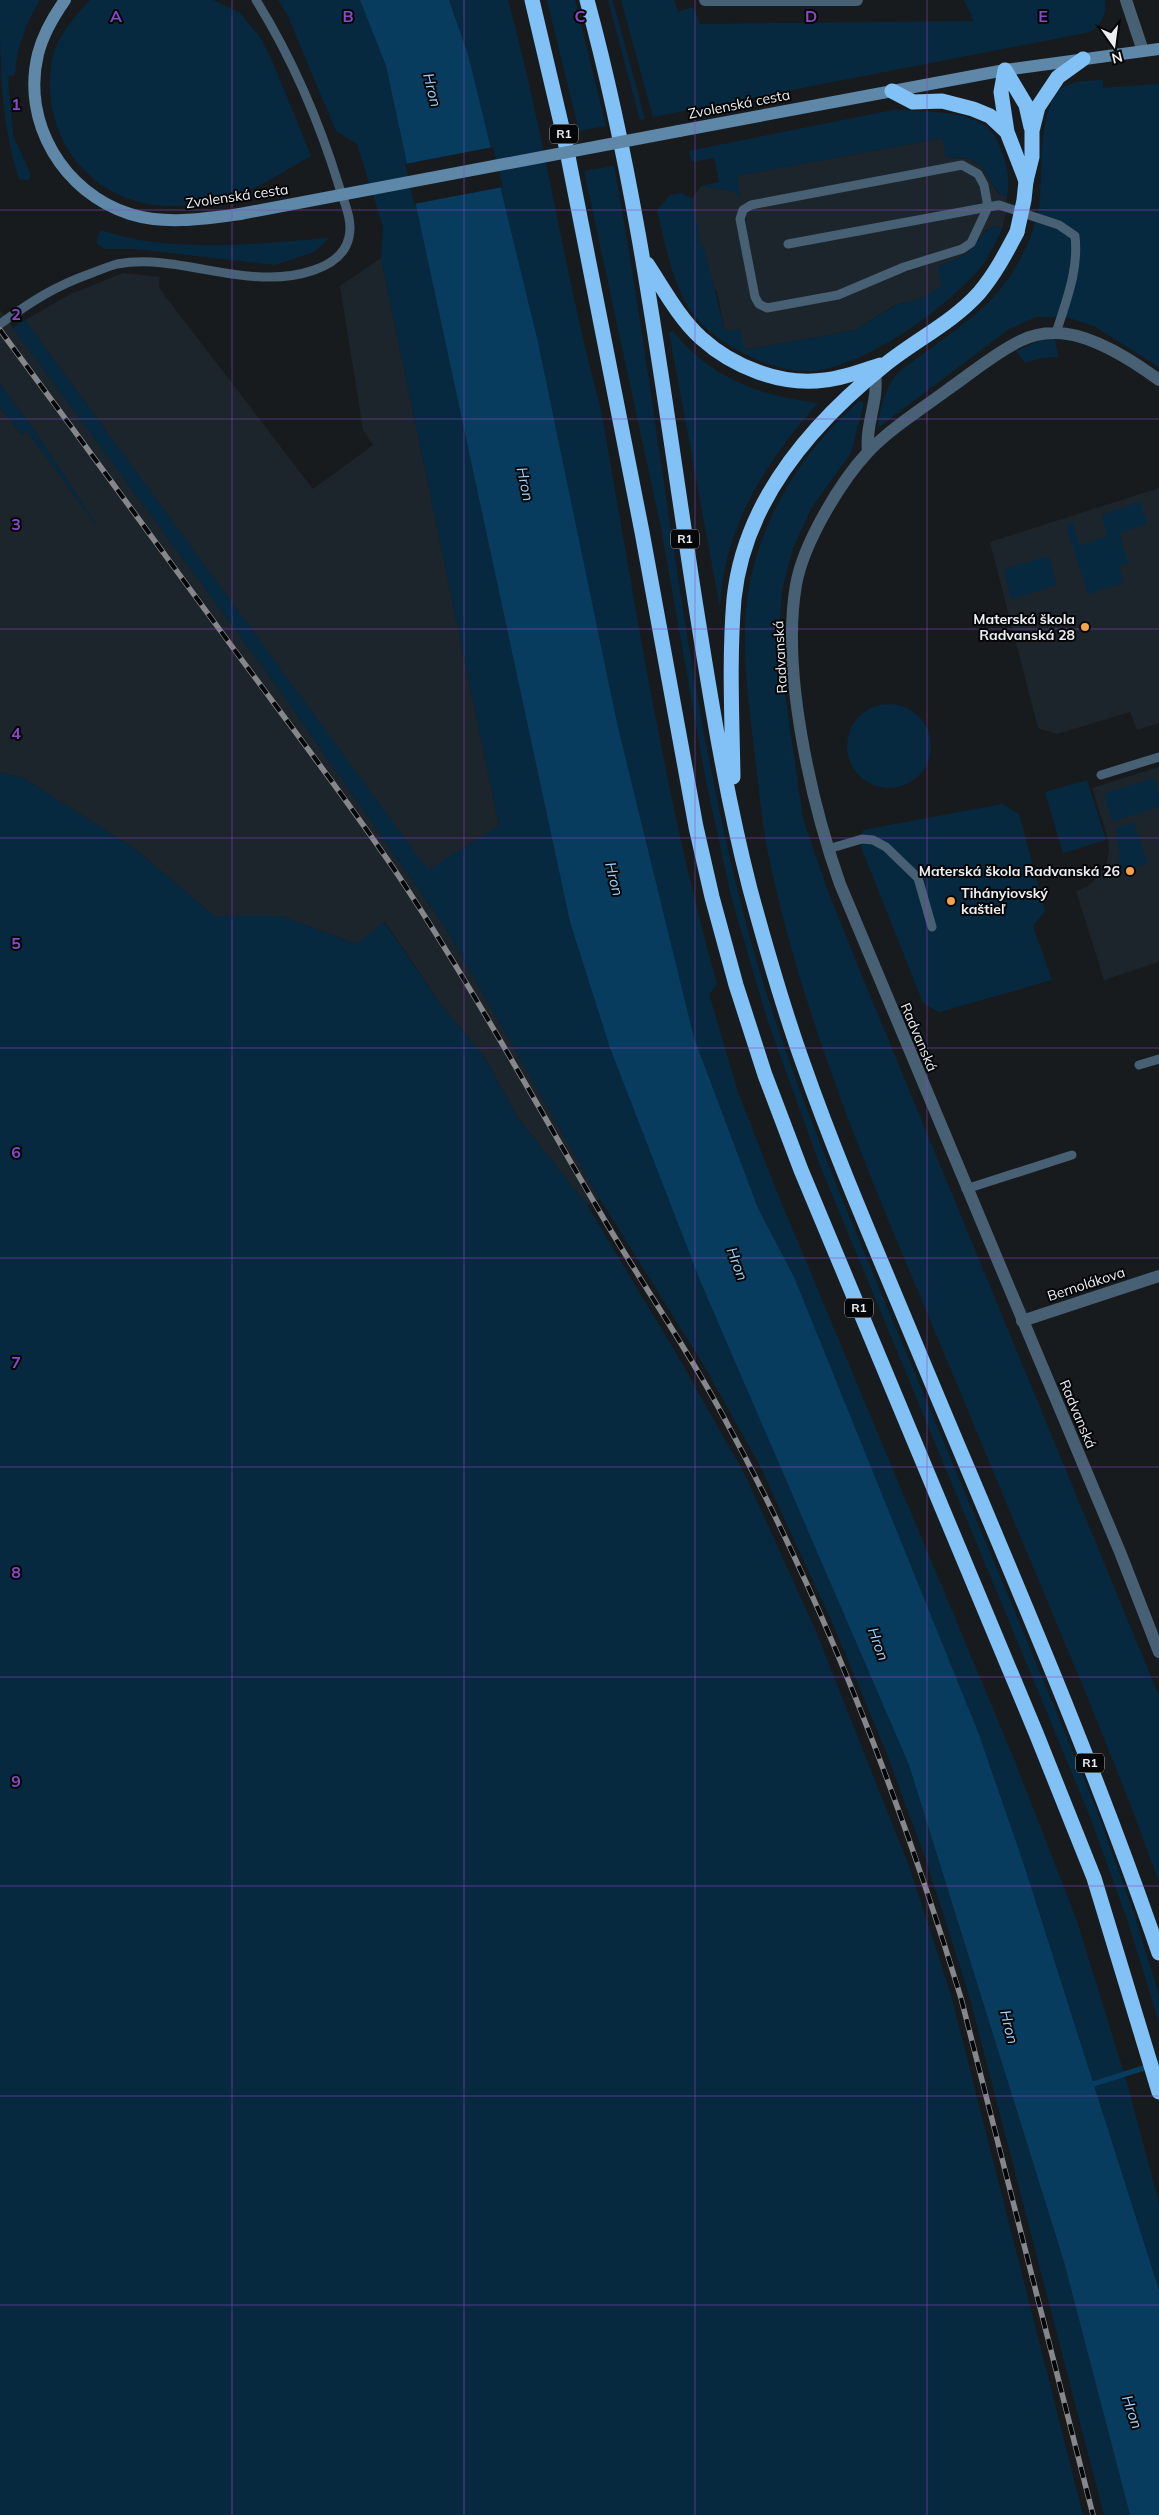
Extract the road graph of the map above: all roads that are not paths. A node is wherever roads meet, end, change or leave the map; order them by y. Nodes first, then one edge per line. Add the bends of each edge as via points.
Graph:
1 (65, 0) edge
2 (256, 0) edge
3 (532, 0) edge
4 (587, 0) edge
5 (705, 0) edge
6 (857, 0) edge
7 (1126, 0) edge
8 (1159, 49) edge
9 (1143, 52) junction
10 (1083, 60) junction
11 (1005, 70) junction
12 (892, 91) junction
13 (1032, 131) junction
14 (1006, 132) junction
15 (1026, 181) junction
16 (988, 207) junction
17 (788, 244) dead end
18 (644, 260) junction
19 (0, 324) edge
20 (1056, 333) junction
21 (888, 363) junction
22 (875, 373) junction
23 (1159, 380) edge
24 (868, 452) junction
25 (1159, 757) edge
26 (1101, 775) dead end
27 (733, 816) junction
28 (828, 850) junction
29 (932, 927) dead end
30 (1159, 1059) edge
31 (1139, 1065) dead end
32 (1072, 1155) dead end
33 (966, 1189) junction
34 (1159, 1276) edge
35 (1022, 1321) junction
36 (1159, 1652) edge
37 (1159, 1953) edge
38 (1159, 2092) edge

1 - 12 main road, Zvolenská cesta, bridge via 44,37 38,55 34,85 46,140 60,165 78,186 102,203 131,214 159,219 240,214
2 - 19 lane via 283,46 329,152 350,220 344,250 312,271 288,276 263,277 143,261 115,264 40,295
3 - 38 highway, R1 via 564,136 696,827 736,985 801,1170 1094,1878
4 - 18 highway, R1 via 618,121
5 - 6 street
7 - 9 street
8 - 9 main road, Zvolenská cesta
9 - 10 main road, Zvolenská cesta
10 - 11 main road, Zvolenská cesta
10 - 13 highway via 1058,77 1046,92
11 - 12 main road, Zvolenská cesta
11 - 13 highway via 1026,105
11 - 14 highway via 1001,92
12 - 14 highway via 913,102 942,101 973,109 990,116
13 - 15 highway via 1032,157
14 - 15 highway
15 - 21 highway, bridge via 1017,232 999,266 978,294 941,326
16 - 16 lane via 984,185 978,174 962,166 751,205 740,219 755,297 767,308 838,295 904,267 962,249 978,233
16 - 17 lane
16 - 20 lane via 999,205 1059,225 1075,236 1076,266
18 - 21 highway via 700,338 746,367 802,382 844,377
18 - 27 highway, R1 via 713,712
20 - 23 street, Radvanská via 1076,335 1111,350
20 - 24 street, Radvanská via 1038,334 1005,349
21 - 22 highway
22 - 24 street via 878,390 866,434
22 - 27 highway via 818,426 794,456 756,517 734,598
24 - 28 street, Radvanská via 820,520 796,584 793,615 797,693 816,806
25 - 26 lane
27 - 37 highway, R1 via 775,975 834,1149 1072,1718
28 - 29 lane via 862,839 873,840 886,847 918,878
28 - 33 street, Radvanská
30 - 31 lane
32 - 33 lane
33 - 35 street, Radvanská
34 - 35 street, Bernolákova
35 - 36 street, Radvanská

